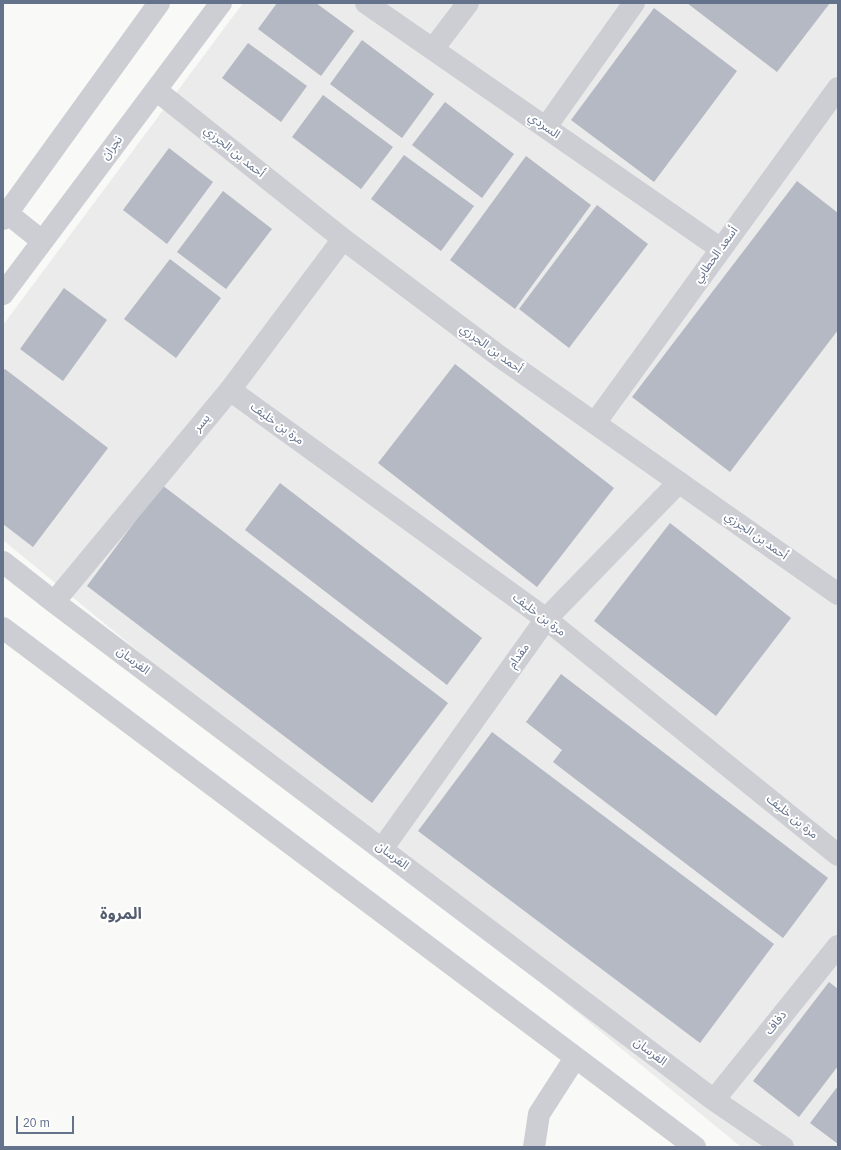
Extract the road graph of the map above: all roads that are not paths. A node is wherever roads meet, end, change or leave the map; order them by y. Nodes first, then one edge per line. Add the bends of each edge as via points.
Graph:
1 (159, 3) edge
2 (221, 3) edge
3 (366, 3) edge
4 (468, 3) edge
5 (634, 3) edge
6 (433, 49) junction
7 (838, 88) edge
8 (156, 90) junction
9 (546, 128) junction
10 (5, 216) edge
11 (343, 239) junction
12 (42, 241) junction
13 (721, 248) junction
14 (3, 294) edge
15 (230, 390) junction
16 (595, 423) junction
17 (679, 482) junction
18 (3, 562) edge
19 (838, 594) edge
20 (54, 602) junction
21 (546, 619) junction
22 (3, 628) edge
23 (382, 849) junction
24 (838, 854) edge
25 (838, 946) edge
26 (575, 1058) junction
27 (714, 1100) junction
28 (534, 1147) edge
29 (695, 1147) edge
30 (783, 1147) edge

1 - 10 street
2 - 8 street, نجران
3 - 6 street, السردي
4 - 6 street
5 - 9 street
6 - 9 street, السردي
7 - 13 street, أسعد الحطابي
8 - 11 street, أحمد بن الجرزي
8 - 12 street, نجران
9 - 13 street, السردي
10 - 12 street
11 - 15 street, يسر
11 - 16 street, أحمد بن الجرزي via 499,356
12 - 14 street, نجران
13 - 16 street, أسعد الحطابي
15 - 20 street, يسر
15 - 21 street, مرة بن خليف
16 - 17 street, أحمد بن الجرزي
17 - 19 street, أحمد بن الجرزي
17 - 21 street, مقدام
18 - 20 street, الفرسان
20 - 23 street, الفرسان
21 - 23 street, مقدام
21 - 24 street, مرة بن خليف
22 - 26 street
23 - 27 street, الفرسان
25 - 27 street, دفاف
26 - 28 street via 539,1114
26 - 29 street
27 - 30 street, الفرسان

